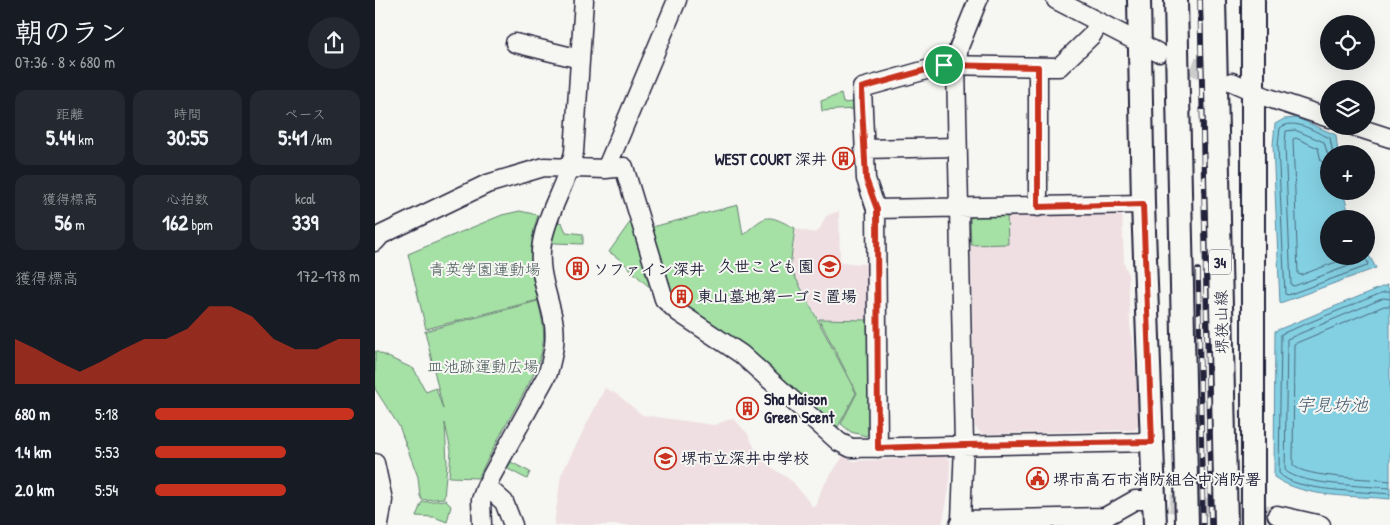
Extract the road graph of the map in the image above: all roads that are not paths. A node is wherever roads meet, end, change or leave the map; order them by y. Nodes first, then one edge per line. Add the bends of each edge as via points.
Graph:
1 (584, 0) edge
2 (677, 0) edge
3 (978, 0) edge
4 (1056, 0) edge
5 (1139, 0) edge
6 (1176, 0) edge
7 (1213, 0) edge
8 (1253, 0) edge
9 (1099, 22) junction
10 (515, 43) dead end
11 (1139, 44) junction
12 (1159, 53) tunnel mouth
13 (580, 59) junction
14 (956, 66) junction
15 (1038, 67) junction
16 (1242, 86) junction
17 (1320, 115) edge
18 (1375, 133) edge
19 (1390, 138) edge
20 (957, 147) junction
21 (864, 149) junction
22 (571, 168) junction
23 (606, 168) junction
24 (1143, 204) junction
25 (1038, 207) junction
26 (959, 208) junction
27 (877, 209) junction
28 (375, 242) edge
29 (1152, 442) junction
30 (964, 445) junction
31 (878, 448) junction
32 (375, 462) edge
33 (486, 486) junction
34 (1142, 500) tunnel mouth
35 (1277, 515) tunnel mouth
36 (960, 523) edge
37 (379, 525) edge
38 (482, 525) edge
39 (513, 525) edge
40 (1155, 525) edge
41 (1187, 525) edge
42 (1226, 525) edge
43 (1230, 525) edge
44 (1253, 525) edge
45 (1321, 525) edge

1 - 13 street
2 - 23 street
3 - 14 street via 959,47
4 - 9 street
5 - 11 main road
6 - 41 main road
7 - 42 main road, 堺狭山線 / 34
8 - 16 main road
9 - 11 street
9 - 15 street via 1092,35 1059,67
10 - 13 street
11 - 12 street
11 - 24 main road
13 - 22 street
14 - 15 street
14 - 20 street
14 - 21 street via 944,65 861,88
15 - 25 street
16 - 17 street
16 - 43 main road via 1241,239
16 - 44 main road
18 - 19 street
20 - 21 street
20 - 26 street
21 - 27 street via 866,179
22 - 23 street
22 - 28 street via 544,167 487,184 381,235
22 - 33 street via 542,243 543,281 555,338 553,356 548,373
23 - 31 street via 625,168 664,298 678,312 741,354 839,442 851,448
24 - 25 street
24 - 29 main road
25 - 26 street
26 - 27 street
26 - 30 street
27 - 31 street
29 - 30 street
29 - 40 main road
30 - 31 street
30 - 36 street
32 - 37 street via 383,500
33 - 38 street via 481,500
33 - 39 street via 504,502
34 - 36 street via 1135,500 1105,517
35 - 45 street

